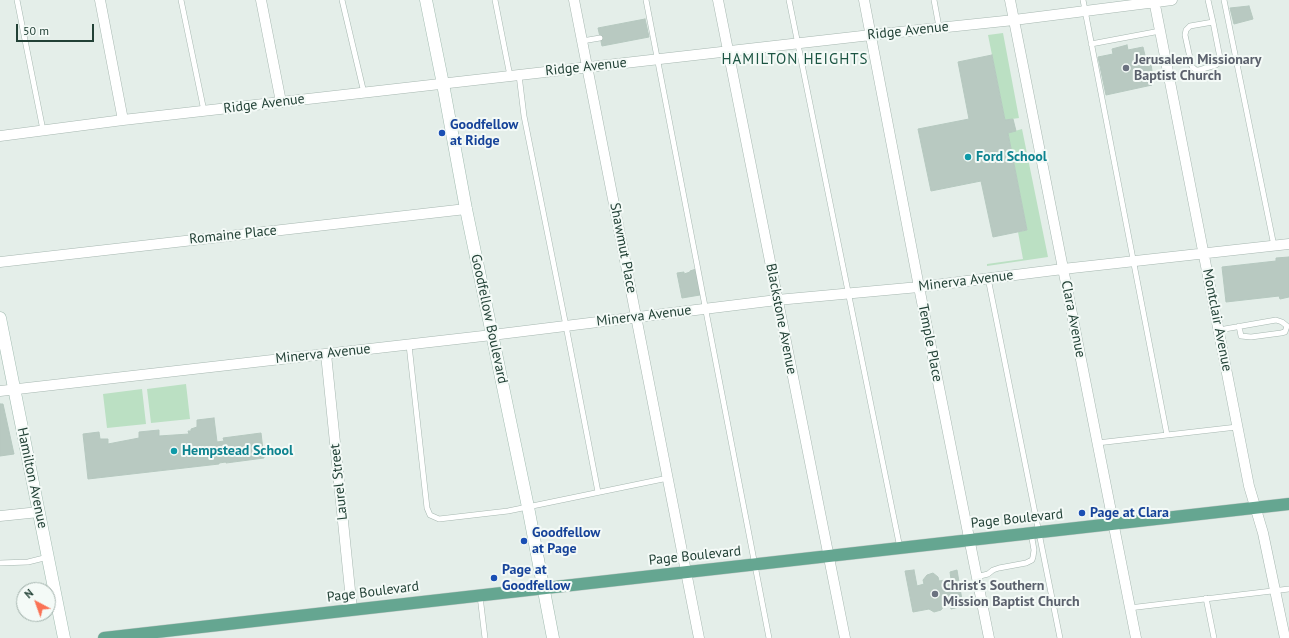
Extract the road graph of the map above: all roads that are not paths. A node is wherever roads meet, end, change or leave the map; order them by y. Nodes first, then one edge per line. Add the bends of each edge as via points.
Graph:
1 (17, 0) edge
2 (100, 0) edge
3 (181, 0) edge
4 (261, 0) edge
5 (342, 0) edge
6 (426, 0) edge
7 (495, 0) edge
8 (574, 0) edge
9 (646, 0) edge
10 (718, 0) edge
11 (789, 0) edge
12 (864, 0) edge
13 (934, 0) edge
14 (1010, 0) edge
15 (1083, 0) edge
16 (1172, 0) edge
17 (1208, 0) edge
18 (1224, 0) edge
19 (1154, 1) edge
20 (1085, 11) junction
21 (1014, 20) junction
22 (1213, 22) junction
23 (939, 28) junction
24 (1160, 31) junction
25 (871, 34) junction
26 (600, 38) dead end
27 (582, 41) junction
28 (798, 43) junction
29 (1091, 44) junction
30 (728, 52) junction
31 (658, 60) junction
32 (587, 67) junction
33 (515, 76) junction
34 (443, 84) junction
35 (364, 93) junction
36 (281, 102) junction
37 (204, 111) junction
38 (123, 120) junction
39 (43, 130) junction
40 (0, 136) edge
41 (466, 209) junction
42 (1289, 244) edge
43 (1274, 246) junction
44 (1204, 254) junction
45 (0, 262) edge
46 (1134, 262) junction
47 (1063, 269) junction
48 (988, 278) junction
49 (919, 287) junction
50 (848, 294) junction
51 (777, 300) junction
52 (706, 308) junction
53 (637, 316) junction
54 (0, 318) edge
55 (566, 326) junction
56 (1239, 326) junction
57 (1218, 330) junction
58 (492, 335) junction
59 (409, 345) junction
60 (326, 354) junction
61 (14, 389) junction
62 (0, 391) edge
63 (1237, 427) junction
64 (1167, 435) junction
65 (1096, 443) junction
66 (668, 478) junction
67 (598, 492) junction
68 (1289, 504) edge
69 (528, 507) junction
70 (1256, 507) junction
71 (39, 512) junction
72 (0, 516) edge
73 (1112, 524) junction
74 (1035, 533) junction
75 (969, 540) junction
76 (900, 548) junction
77 (828, 556) junction
78 (48, 557) junction
79 (0, 563) edge
80 (755, 565) junction
81 (686, 572) junction
82 (976, 577) junction
83 (543, 588) junction
84 (1289, 588) edge
85 (1275, 590) junction
86 (480, 595) junction
87 (1206, 598) junction
88 (1129, 608) junction
89 (352, 610) junction
90 (64, 638) edge
91 (104, 638) edge
92 (485, 638) edge
93 (553, 638) edge
94 (700, 638) edge
95 (769, 638) edge
96 (845, 638) edge
97 (989, 638) edge
98 (1060, 638) edge
99 (1136, 638) edge
100 (1214, 638) edge
101 (1285, 638) edge

1 - 39 lane
2 - 38 street
3 - 37 lane
4 - 36 street
5 - 35 lane
6 - 34 main road, Goodfellow Boulevard
7 - 33 lane
8 - 27 street, Shawmut Place
9 - 31 lane
10 - 30 street, Blackstone Avenue
11 - 28 lane
12 - 25 street, Temple Place
13 - 23 lane
14 - 21 street, Clara Avenue
15 - 20 lane
16 - 19 street, Ridge Avenue
17 - 22 lane
18 - 43 lane
19 - 20 street, Ridge Avenue
19 - 24 street, Montclair Avenue
20 - 21 street, Ridge Avenue
20 - 29 lane
21 - 23 street, Ridge Avenue
21 - 47 street, Clara Avenue
22 - 22 lane via 1219,63 1196,70 1192,67 1186,30 1190,26
23 - 25 street, Ridge Avenue
24 - 29 lane
24 - 44 street, Montclair Avenue
25 - 28 street, Ridge Avenue
25 - 49 street, Temple Place
26 - 27 lane
27 - 32 street, Shawmut Place
28 - 30 street, Ridge Avenue
28 - 50 lane
29 - 46 lane
30 - 31 street, Ridge Avenue
30 - 51 street, Blackstone Avenue
31 - 32 street, Ridge Avenue
31 - 52 lane
32 - 33 street, Ridge Avenue
32 - 53 street, Shawmut Place
33 - 34 street, Ridge Avenue
33 - 55 lane
34 - 35 street, Ridge Avenue
34 - 41 main road, Goodfellow Boulevard
35 - 36 street, Ridge Avenue
36 - 37 street, Ridge Avenue
37 - 38 street, Ridge Avenue
38 - 39 street, Ridge Avenue
39 - 40 street, Ridge Avenue
41 - 45 street, Romaine Place
41 - 58 main road, Goodfellow Boulevard
42 - 43 street, Minerva Avenue
43 - 44 street, Minerva Avenue
44 - 46 street, Minerva Avenue
44 - 57 street, Montclair Avenue
46 - 47 street, Minerva Avenue
46 - 64 lane
47 - 48 street, Minerva Avenue
47 - 65 street, Clara Avenue
48 - 49 street, Minerva Avenue
48 - 74 lane
49 - 50 street, Minerva Avenue
49 - 75 street, Temple Place
50 - 51 street, Minerva Avenue
50 - 76 lane
51 - 52 street, Minerva Avenue
51 - 77 street, Blackstone Avenue
52 - 53 street, Minerva Avenue
52 - 80 lane
53 - 55 street, Minerva Avenue
53 - 66 street, Shawmut Place
54 - 61 main road, Hamilton Avenue
55 - 58 street, Minerva Avenue
55 - 67 lane
56 - 56 lane via 1276,320 1287,326 1281,333 1251,337 1240,336
56 - 57 lane
57 - 63 street, Montclair Avenue
58 - 59 street, Minerva Avenue
58 - 69 main road, Goodfellow Boulevard
59 - 60 street, Minerva Avenue
59 - 69 lane via 426,508 430,515 439,519
60 - 61 street, Minerva Avenue
60 - 89 street, Laurel Street
61 - 62 street, Minerva Avenue
61 - 71 main road, Hamilton Avenue
63 - 64 lane
63 - 70 street, Montclair Avenue
64 - 65 lane
65 - 73 street, Clara Avenue
66 - 67 lane
66 - 81 street, Shawmut Place
67 - 69 lane
68 - 70 main road, Page Boulevard
69 - 83 main road, Goodfellow Boulevard
70 - 73 main road, Page Boulevard
70 - 85 street, Montclair Avenue
71 - 72 street
71 - 78 main road, Hamilton Avenue
73 - 74 main road, Page Boulevard
73 - 88 street, Clara Avenue
74 - 75 main road, Page Boulevard
74 - 82 lane via 1032,560
74 - 98 lane
75 - 76 main road, Page Boulevard
75 - 82 street, Temple Place
76 - 77 main road, Page Boulevard
77 - 80 main road, Page Boulevard
77 - 96 street, Blackstone Avenue
78 - 79 lane via 28,562
78 - 90 main road, Hamilton Avenue
80 - 81 main road, Page Boulevard
80 - 95 lane
81 - 83 main road, Page Boulevard
81 - 94 street, Shawmut Place
82 - 97 street, Temple Place
83 - 86 main road, Page Boulevard
83 - 93 main road, Goodfellow Boulevard
84 - 85 lane
85 - 87 lane
85 - 101 street, Montclair Avenue
86 - 89 main road, Page Boulevard
86 - 92 lane
87 - 88 lane
87 - 100 lane
88 - 99 street, Clara Avenue
89 - 91 main road, Page Boulevard

